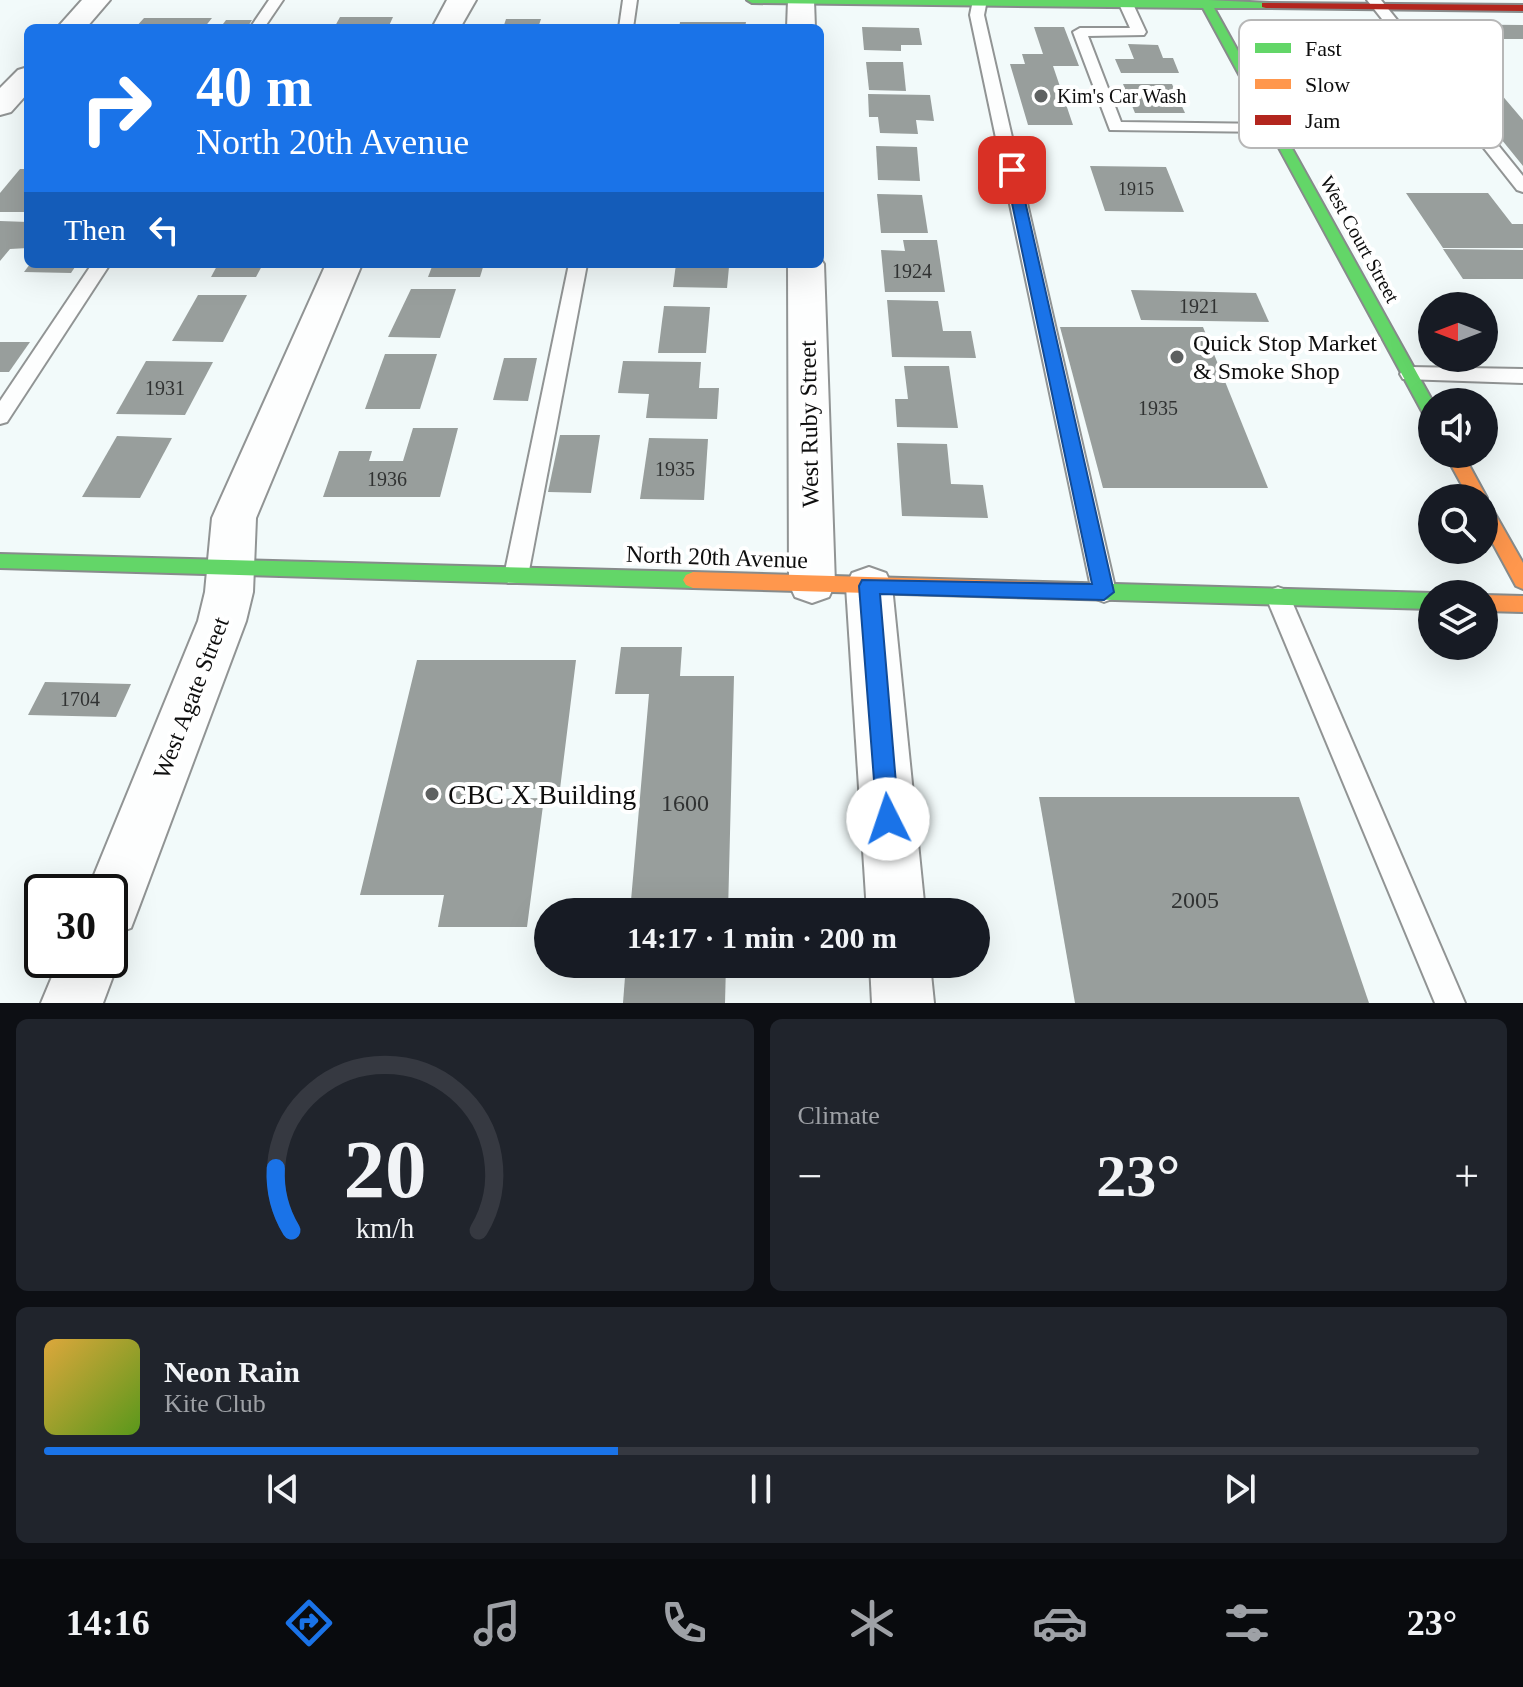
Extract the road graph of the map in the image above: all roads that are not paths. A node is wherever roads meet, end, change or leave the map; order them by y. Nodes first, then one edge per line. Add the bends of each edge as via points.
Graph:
1 (97, 0) edge
2 (276, 0) edge
3 (463, 0) edge
4 (630, 0) edge
5 (752, 0) edge
6 (1514, 0) edge
7 (801, 1) edge
8 (980, 2) edge
9 (1206, 4) edge
10 (1377, 4) edge
11 (1127, 6) junction
12 (1523, 8) edge
13 (1390, 20) edge
14 (75, 24) edge
15 (260, 24) edge
16 (448, 24) edge
17 (627, 24) edge
18 (801, 24) edge
19 (1239, 65) edge
20 (24, 80) edge
21 (0, 106) edge
22 (1239, 129) edge
23 (1285, 148) edge
24 (1492, 148) edge
25 (1523, 187) edge
26 (98, 268) edge
27 (342, 268) edge
28 (577, 268) edge
29 (806, 268) edge
30 (1410, 374) junction
31 (1523, 376) edge
32 (1418, 389) edge
33 (0, 417) edge
34 (1498, 535) edge
35 (0, 561) edge
36 (230, 568) junction
37 (516, 576) junction
38 (1523, 581) edge
39 (812, 584) junction
40 (869, 586) junction
41 (1104, 592) junction
42 (1278, 597) junction
43 (1418, 601) edge
44 (1498, 603) edge
45 (1523, 604) edge
46 (123, 874) edge
47 (895, 898) edge
48 (82, 978) edge
49 (901, 978) edge
50 (72, 1003) edge
51 (903, 1003) edge
52 (1450, 1003) edge

1 - 14 street
2 - 15 lane
3 - 16 street
4 - 17 lane
5 - 7 main road
6 - 12 street
7 - 8 main road
7 - 18 street
8 - 11 main road
8 - 41 lane via 977,15
9 - 10 main road
9 - 11 main road
9 - 19 main road, West Court Street
10 - 12 main road
10 - 13 lane
11 - 22 lane via 1139,32 1080,32 1115,127
20 - 21 street
23 - 30 main road, West Court Street
24 - 25 lane
26 - 33 lane
27 - 36 street, West Agate Street via 234,518
28 - 37 lane
29 - 39 street, West Ruby Street
30 - 31 lane
30 - 32 main road, West Court Street
34 - 38 main road
35 - 36 main road, North 20th Avenue
36 - 37 main road, North 20th Avenue
36 - 46 street, West Agate Street via 222,621
37 - 39 main road, North 20th Avenue
39 - 40 main road, North 20th Avenue
40 - 41 main road, North 20th Avenue
40 - 47 street
41 - 42 main road, North 20th Avenue
42 - 43 main road, North 20th Avenue
42 - 52 lane
44 - 45 main road
48 - 50 street
49 - 51 street

